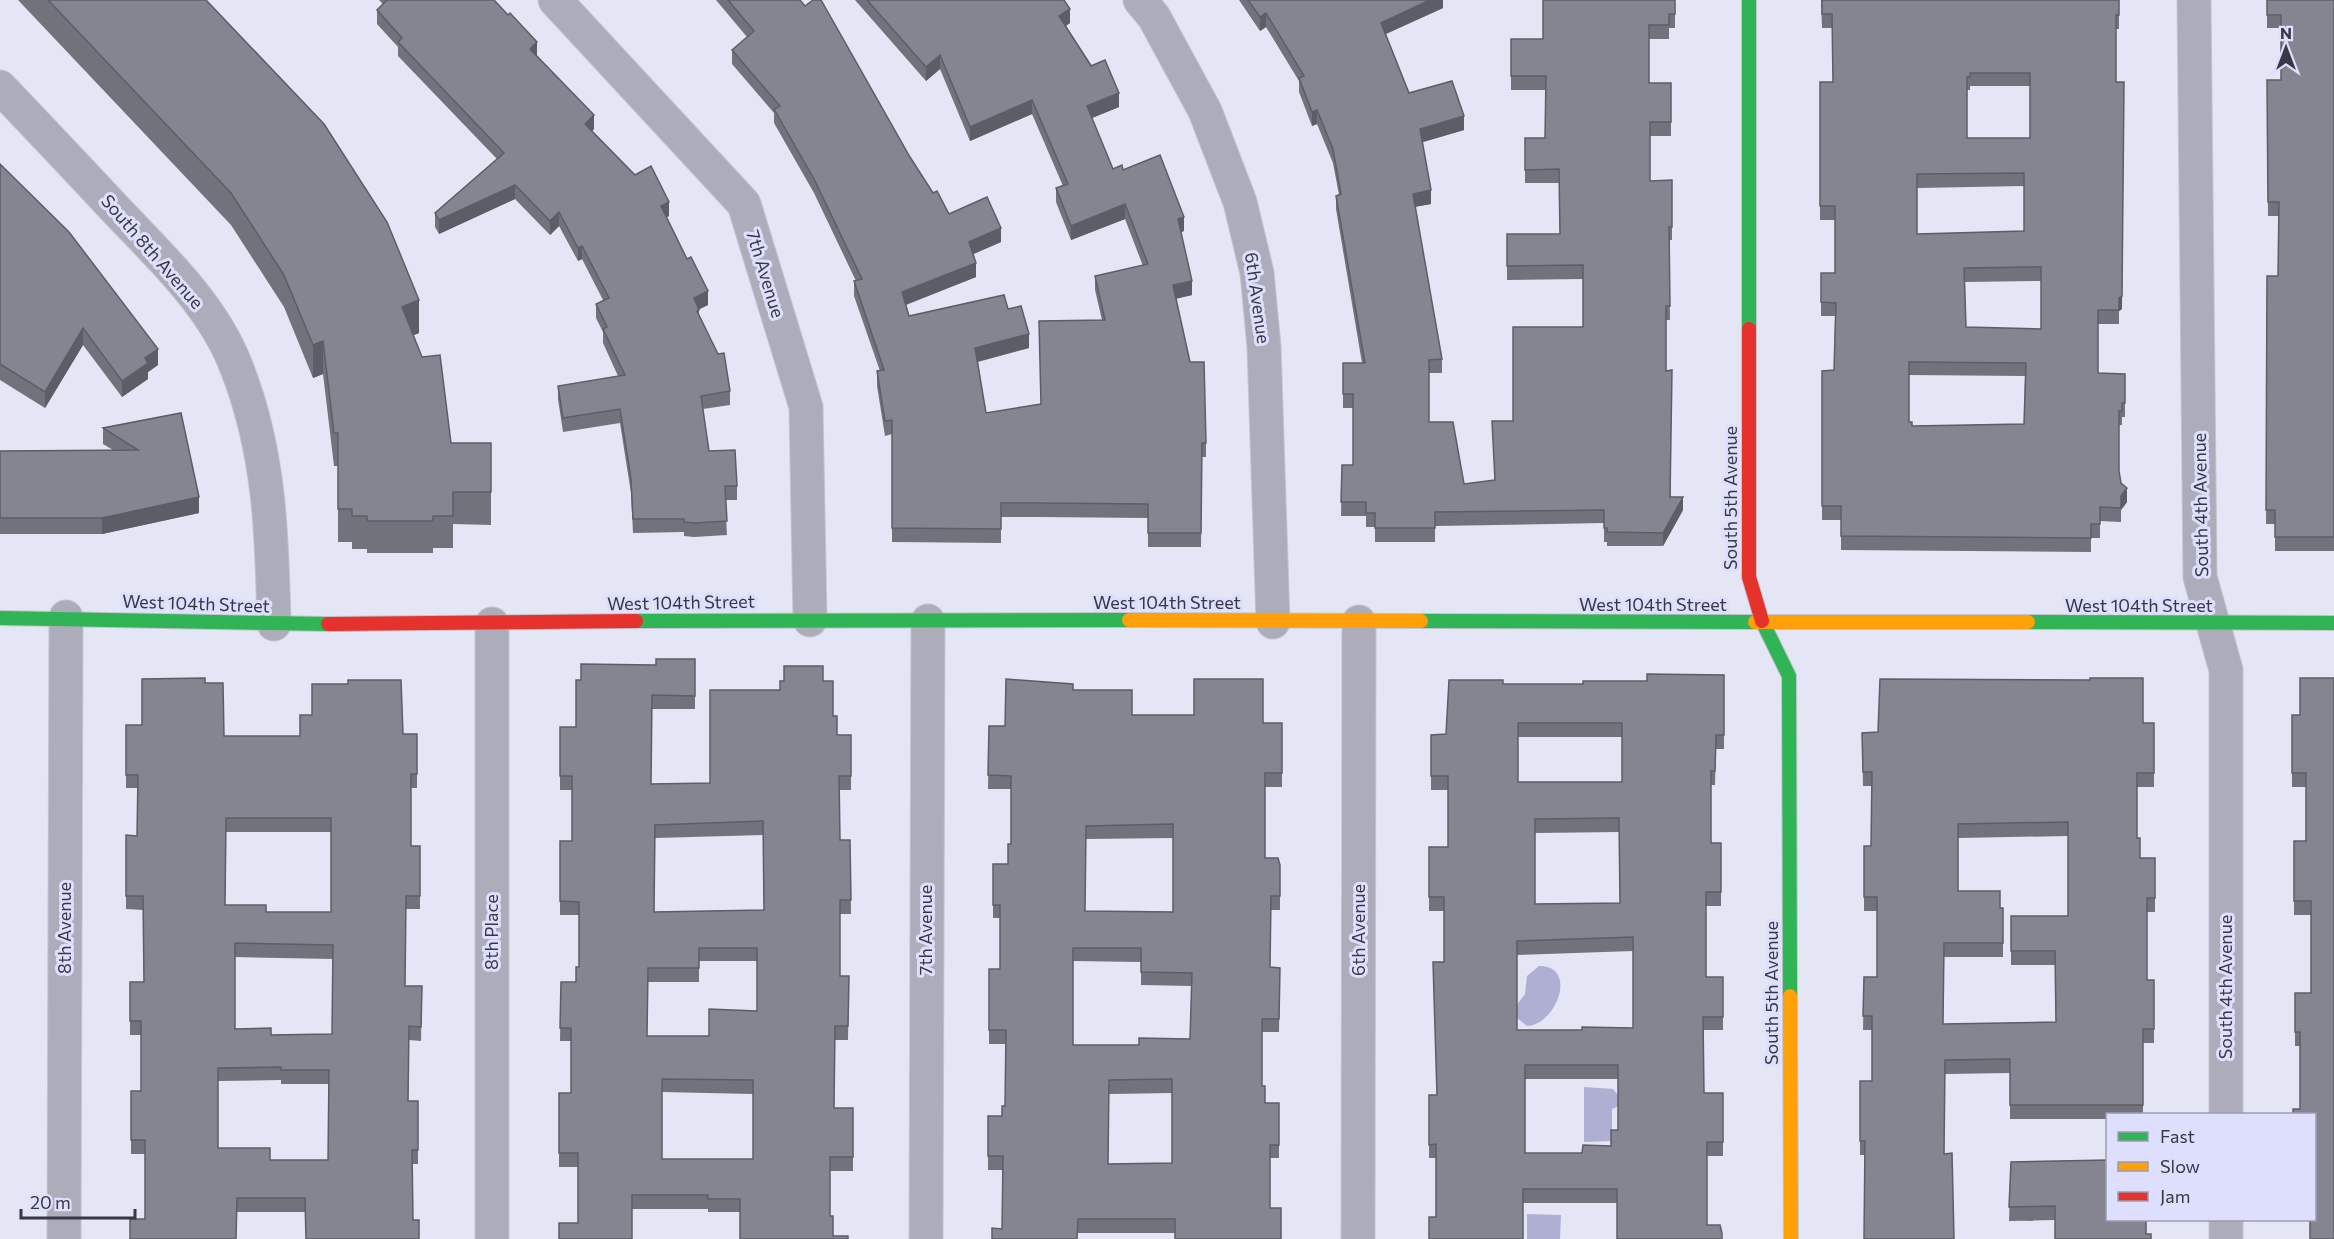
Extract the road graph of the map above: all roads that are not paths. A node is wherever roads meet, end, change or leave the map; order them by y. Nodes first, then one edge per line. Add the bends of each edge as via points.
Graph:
1 (555, 0) edge
2 (1140, 0) edge
3 (1749, 0) edge
4 (2194, 0) edge
5 (0, 87) edge
6 (66, 617) junction
7 (0, 618) edge
8 (810, 620) junction
9 (928, 621) junction
10 (1273, 622) junction
11 (1359, 622) junction
12 (2334, 623) edge
13 (274, 624) junction
14 (492, 624) junction
15 (1763, 624) junction
16 (2213, 624) junction
17 (2226, 1113) edge
18 (2226, 1221) edge
19 (64, 1239) edge
20 (492, 1239) edge
21 (926, 1239) edge
22 (1358, 1239) edge
23 (1791, 1239) edge
24 (2226, 1239) edge

1 - 8 street, 7th Avenue via 744,204 806,407
2 - 10 street, 6th Avenue via 1154,17 1205,111 1240,202 1257,273 1264,347
3 - 15 street, South 5th Avenue via 1749,577
4 - 16 street, South 4th Avenue via 2200,578
5 - 13 street, South 8th Avenue via 146,240 202,306 236,365 258,438 271,513
6 - 7 street, West 104th Street
6 - 13 street, West 104th Street
6 - 19 street, 8th Avenue
8 - 9 street, West 104th Street
8 - 14 street, West 104th Street
9 - 10 street, West 104th Street
9 - 21 street, 7th Avenue
10 - 11 street, West 104th Street
11 - 15 street, West 104th Street
11 - 22 street, 6th Avenue
12 - 16 street, West 104th Street
13 - 14 street, West 104th Street
14 - 20 street, 8th Place
15 - 16 street, West 104th Street
15 - 23 street, South 5th Avenue via 1789,676
16 - 17 street, South 4th Avenue via 2226,670
18 - 24 street

